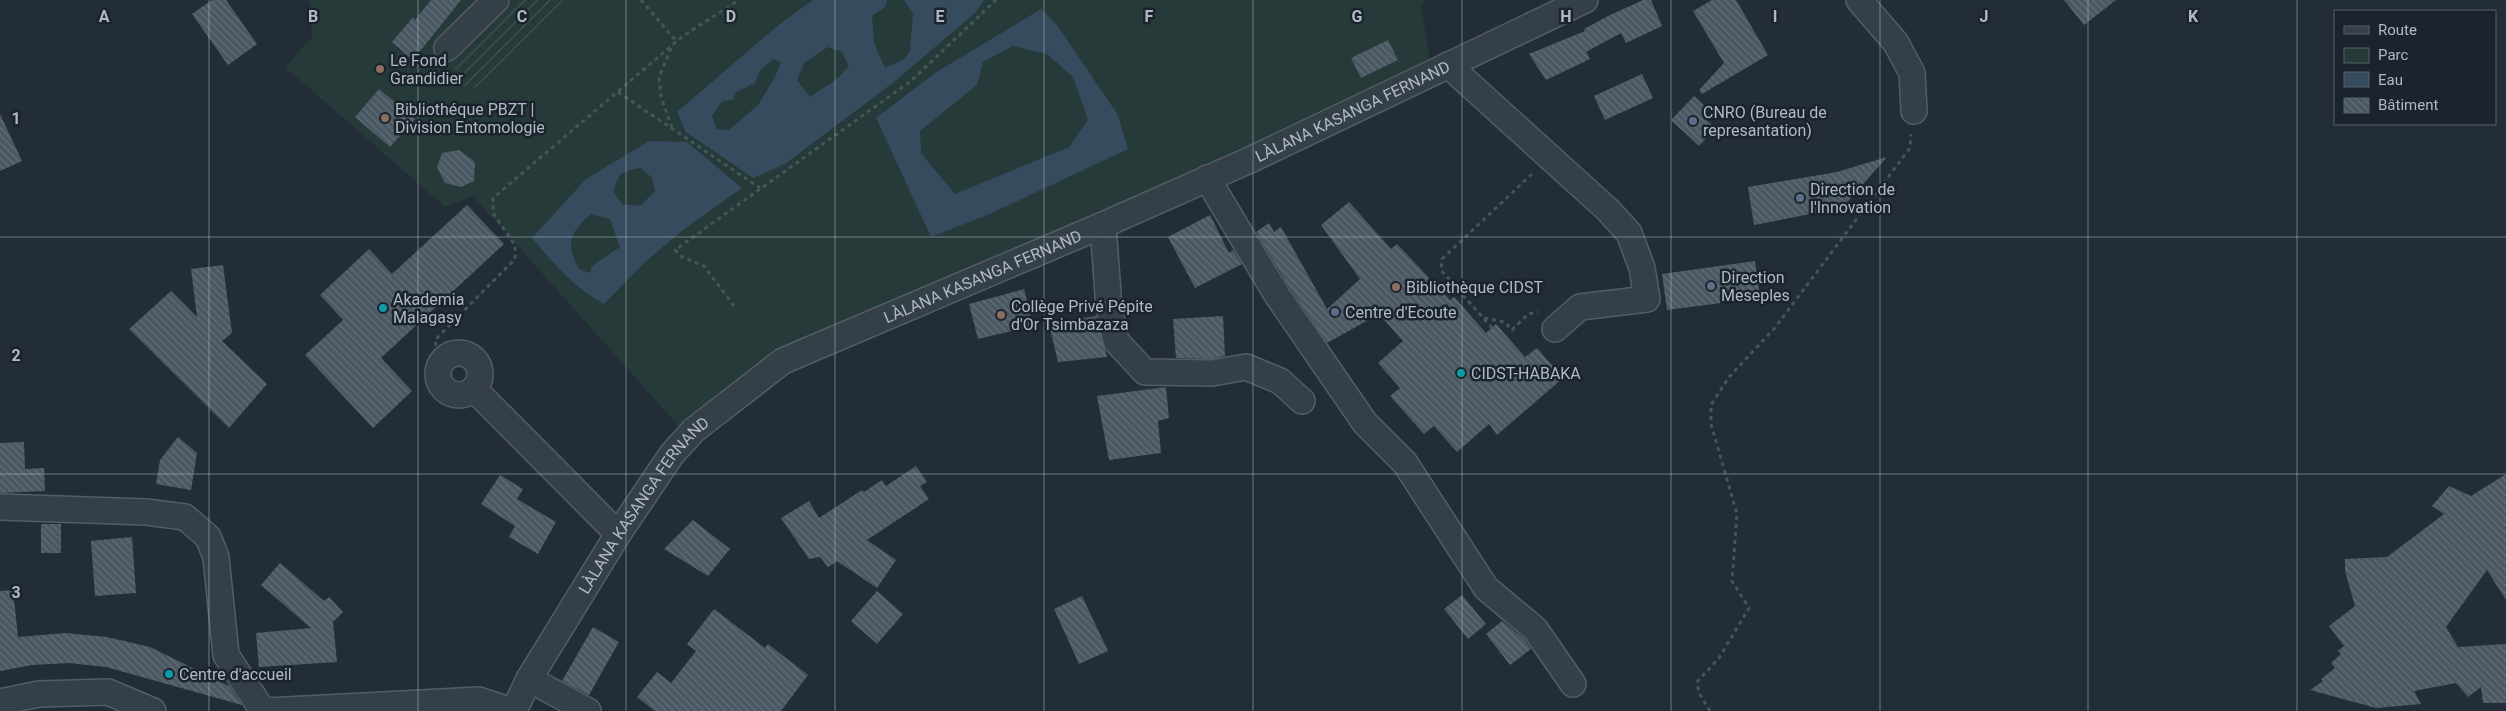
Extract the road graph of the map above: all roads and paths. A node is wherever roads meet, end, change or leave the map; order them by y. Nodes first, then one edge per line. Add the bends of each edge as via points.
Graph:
1 (496, 0) edge
2 (641, 0) edge
3 (739, 0) edge
4 (996, 0) edge
5 (1585, 0) edge
6 (1859, 0) edge
7 (677, 42) junction
8 (671, 47) junction
9 (447, 48) dead end
10 (1448, 65) junction
11 (618, 92) junction
12 (1914, 111) joint
13 (673, 128) junction
14 (1550, 157) junction
15 (1207, 178) junction
16 (760, 188) junction
17 (1103, 225) junction
18 (734, 306) dead end
19 (1484, 318) junction
20 (1492, 328) dead end
21 (1555, 329) joint
22 (444, 358) joint
23 (1302, 401) dead end
24 (0, 507) edge
25 (618, 534) junction
26 (529, 678) junction
27 (1573, 684) dead end
28 (0, 702) edge
29 (153, 711) edge
30 (265, 711) edge
31 (513, 711) edge
32 (588, 711) edge
33 (1710, 711) edge

1 - 9 street
2 - 7 path
3 - 7 path
4 - 16 path via 911,81
5 - 10 street, LÀLANA KASANGA FERNAND
6 - 12 street via 1896,43 1912,73
7 - 8 path
8 - 11 path
8 - 13 path via 659,77 661,97
10 - 14 street
10 - 15 street, LÀLANA KASANGA FERNAND
11 - 13 path
11 - 22 path via 493,198 493,213 515,245 515,259 435,340 437,351
12 - 33 path via 1910,148 1774,329 1729,377 1711,405 1711,424 1737,514 1732,581 1749,608 1719,658 1697,682 1699,693
13 - 16 path
14 - 19 path via 1442,259 1441,270
14 - 21 street via 1629,233 1642,268 1647,299 1580,307
15 - 17 street, LÀLANA KASANGA FERNAND
15 - 27 street via 1276,295 1365,423 1405,463 1486,588 1535,629
16 - 18 path via 675,250 682,257 704,266
17 - 23 street via 1109,308 1116,341 1145,372 1212,373 1246,367 1280,381
17 - 25 street, LÀLANA KASANGA FERNAND via 783,361 694,430 672,454
19 - 20 path
19 - 21 path via 1505,322 1512,330 1528,314 1538,312
22 - 25 street via 439,378 449,392 464,394 475,390
24 - 30 street via 146,512 185,518 208,537 216,557 226,655
25 - 26 street, LÀLANA KASANGA FERNAND
26 - 31 street, LÀLANA KASANGA FERNAND
26 - 32 street
28 - 29 street via 40,694 108,692
30 - 31 street via 479,700

